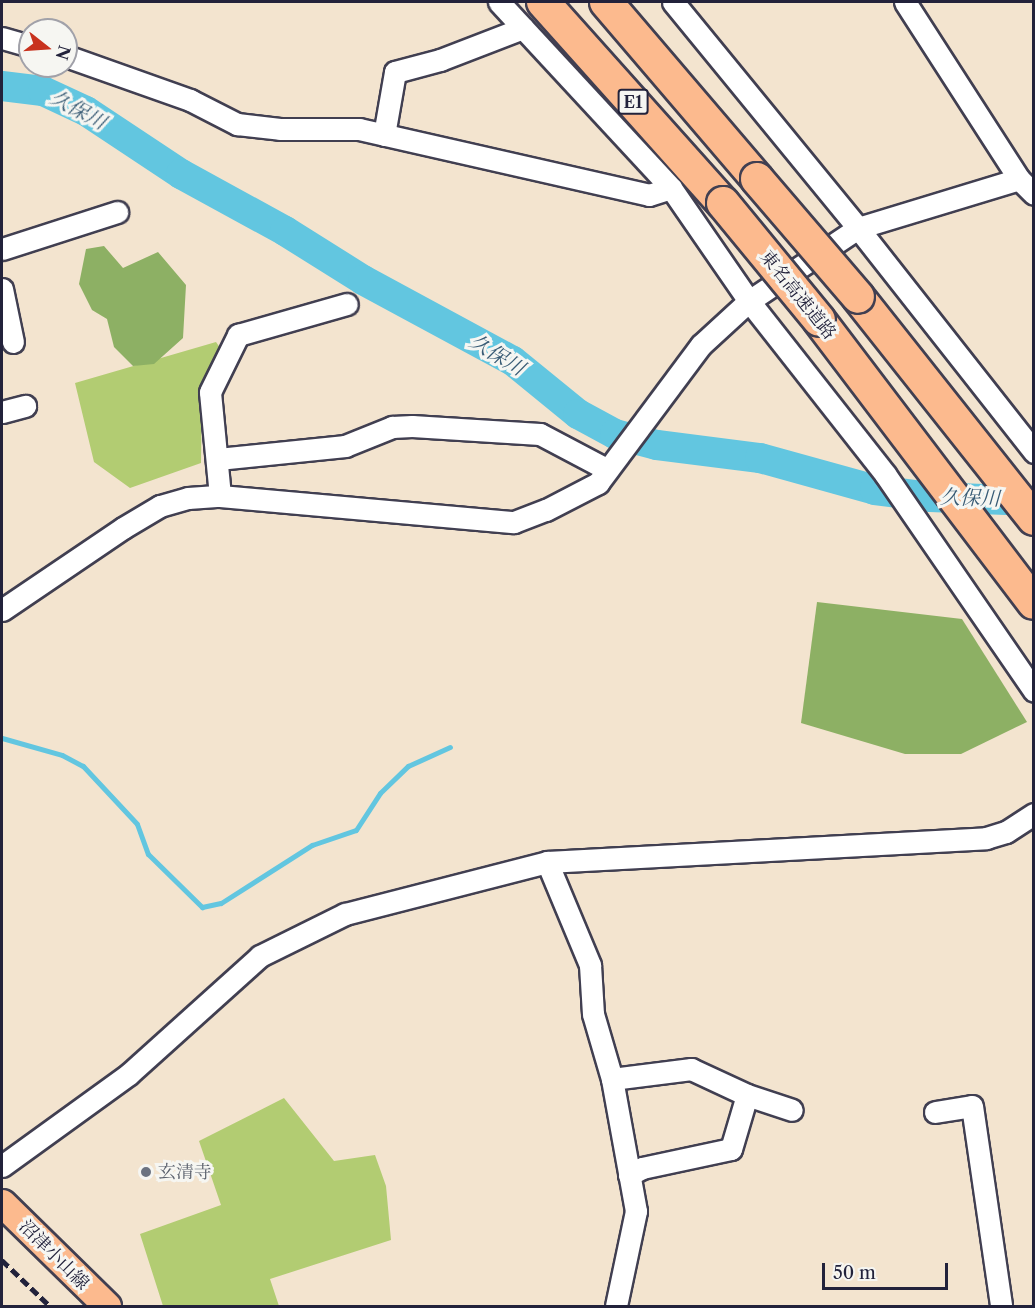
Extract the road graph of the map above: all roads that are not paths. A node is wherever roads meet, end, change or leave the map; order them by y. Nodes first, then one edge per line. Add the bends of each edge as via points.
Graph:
1 (499, 2) edge
2 (543, 2) edge
3 (606, 2) edge
4 (673, 2) edge
5 (905, 2) edge
6 (523, 28) junction
7 (2, 38) edge
8 (18, 43) edge
9 (78, 60) edge
10 (384, 135) junction
11 (1026, 187) edge
12 (671, 188) junction
13 (117, 212) dead end
14 (858, 228) junction
15 (2, 249) edge
16 (2, 289) edge
17 (749, 301) junction
18 (347, 304) dead end
19 (13, 342) dead end
20 (25, 406) dead end
21 (2, 412) edge
22 (1034, 452) edge
23 (218, 459) junction
24 (613, 460) junction
25 (220, 496) junction
26 (1034, 519) edge
27 (1034, 603) edge
28 (2, 610) edge
29 (1034, 691) edge
30 (1034, 814) edge
31 (547, 862) junction
32 (612, 1079) junction
33 (747, 1095) junction
34 (792, 1110) dead end
35 (935, 1112) dead end
36 (2, 1167) edge
37 (629, 1175) junction
38 (2, 1203) edge
39 (107, 1306) edge
40 (616, 1306) edge
41 (1001, 1306) edge

1 - 6 street
2 - 27 highway, 東名高速道路 / E1, bridge via 723,203 819,320
3 - 26 highway, E1, bridge via 858,297
4 - 14 street
5 - 11 street
6 - 10 street via 440,60 395,72
6 - 12 street
7 - 8 street
9 - 10 street via 190,100 237,124 280,129 359,129
10 - 12 street via 649,195
11 - 14 street
12 - 17 street
13 - 15 street
14 - 17 street
14 - 22 street
16 - 19 street
17 - 24 street via 702,345
17 - 29 street via 885,474
18 - 23 street via 238,335 210,392
20 - 21 street
23 - 24 street via 345,446 392,427 412,426 540,434
23 - 25 street
24 - 25 street via 598,483 514,522
25 - 28 street via 188,498 160,506
30 - 31 street via 1006,832 986,838
31 - 32 street via 590,965 593,1014
31 - 36 street via 345,914 260,956 129,1074
32 - 33 street via 691,1070
32 - 37 street
33 - 34 street
33 - 37 street via 731,1149 642,1168
35 - 41 street via 972,1106
37 - 40 street via 636,1224
38 - 39 main road, 沼津小山線

